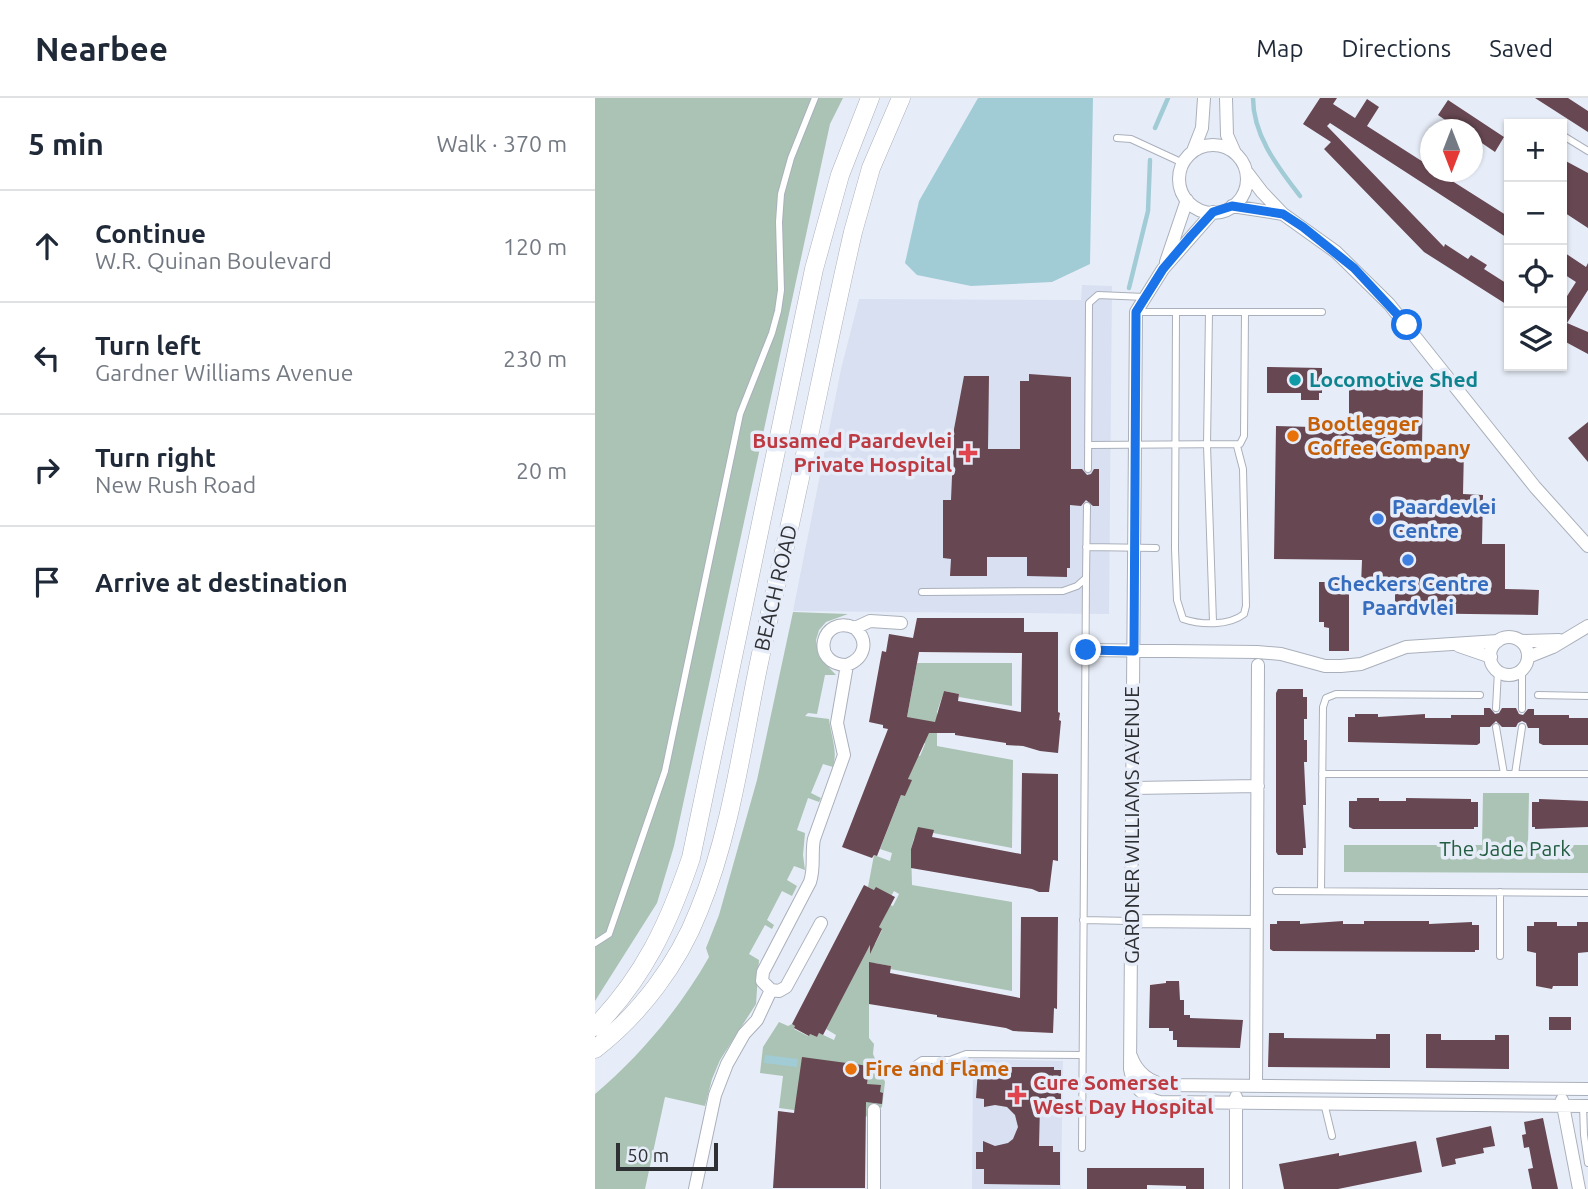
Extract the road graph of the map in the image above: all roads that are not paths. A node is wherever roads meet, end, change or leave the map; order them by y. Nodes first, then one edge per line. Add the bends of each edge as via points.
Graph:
1 (815, 98) edge
2 (870, 98) edge
3 (901, 98) edge
4 (1204, 98) edge
5 (1226, 98) edge
6 (1117, 138) dead end
7 (1567, 138) edge
8 (1193, 151) junction
9 (1588, 151) edge
10 (1235, 153) junction
11 (1183, 163) junction
12 (1246, 171) junction
13 (1187, 200) junction
14 (1232, 206) junction
15 (1213, 212) junction
16 (1283, 214) junction
17 (1163, 269) junction
18 (1146, 297) junction
19 (1136, 312) junction
20 (1175, 312) junction
21 (1209, 312) junction
22 (1245, 312) junction
23 (1322, 312) dead end
24 (1088, 445) junction
25 (1135, 445) junction
26 (1174, 446) junction
27 (1207, 446) junction
28 (1237, 446) junction
29 (1088, 469) dead end
30 (1087, 506) dead end
31 (1588, 546) edge
32 (1086, 547) junction
33 (1134, 548) junction
34 (1156, 548) dead end
35 (1086, 579) junction
36 (922, 592) dead end
37 (1213, 622) junction
38 (901, 623) dead end
39 (1588, 626) edge
40 (855, 628) junction
41 (1567, 639) junction
42 (1498, 641) junction
43 (1521, 641) junction
44 (1455, 645) junction
45 (1086, 650) junction
46 (1134, 651) junction
47 (1491, 657) junction
48 (1528, 657) junction
49 (847, 664) junction
50 (1258, 664) dead end
51 (1522, 670) junction
52 (1498, 671) junction
53 (1480, 695) dead end
54 (1538, 695) dead end
55 (1588, 695) edge
56 (1496, 708) dead end
57 (1522, 709) dead end
58 (1496, 727) dead end
59 (1522, 727) dead end
60 (1322, 774) junction
61 (1504, 774) junction
62 (1514, 774) junction
63 (1588, 774) edge
64 (1258, 786) junction
65 (1132, 788) junction
66 (1276, 891) dead end
67 (1321, 891) junction
68 (1500, 892) junction
69 (1588, 892) edge
70 (1083, 920) junction
71 (1131, 921) junction
72 (1256, 922) junction
73 (821, 923) dead end
74 (595, 943) edge
75 (1500, 956) dead end
76 (771, 990) junction
77 (595, 1027) edge
78 (595, 1049) edge
79 (1130, 1052) junction
80 (1082, 1055) junction
81 (916, 1064) dead end
82 (1236, 1086) junction
83 (1256, 1086) junction
84 (1563, 1088) junction
85 (1588, 1088) edge
86 (1236, 1102) junction
87 (1324, 1103) junction
88 (1562, 1105) junction
89 (1585, 1106) edge
90 (874, 1110) dead end
91 (1332, 1136) dead end
92 (1082, 1148) dead end
93 (1588, 1163) edge
94 (695, 1189) edge
95 (874, 1189) edge
96 (1235, 1189) edge
97 (1579, 1189) edge

1 - 74 lane via 790,158 779,222 778,311 740,414 665,771 609,934
2 - 77 main road, BEACH ROAD via 840,175 814,269 691,858 659,940 625,994
3 - 78 main road, BEACH ROAD via 871,168 853,232 718,853 699,911 669,968 640,1006
4 - 8 street via 1202,128
5 - 10 street via 1227,135
6 - 11 lane via 1131,139
7 - 9 lane
8 - 10 street via 1214,145
8 - 11 street
10 - 12 street
11 - 13 street via 1179,180
12 - 14 street via 1244,191
12 - 16 street
13 - 15 street
13 - 17 street
14 - 15 street
14 - 16 street
15 - 17 street
16 - 31 street via 1335,252 1389,304
17 - 18 street
18 - 19 street
18 - 24 lane via 1098,295 1089,303
19 - 20 lane
19 - 25 street, GARDNER WILLIAMS AVENUE
20 - 21 lane
20 - 26 lane
21 - 22 lane
21 - 27 lane
22 - 23 lane
22 - 28 lane via 1244,436
24 - 25 lane
24 - 29 lane
25 - 26 lane
25 - 33 street, GARDNER WILLIAMS AVENUE
26 - 27 lane
26 - 37 lane via 1179,611 1183,619
27 - 28 lane
27 - 37 lane
28 - 37 lane via 1243,469 1246,606 1244,614 1233,621
30 - 32 lane
32 - 33 lane
32 - 35 lane
33 - 34 lane
33 - 46 street, GARDNER WILLIAMS AVENUE
35 - 36 lane via 1063,591
35 - 45 lane
38 - 40 street via 870,621
39 - 41 street
40 - 49 street via 863,649
40 - 49 street via 836,626 824,640 829,659
41 - 43 street
41 - 48 street
42 - 43 street via 1509,637
42 - 44 street
42 - 47 street
43 - 48 street
44 - 46 street via 1406,647 1361,664 1334,667 1257,652
44 - 47 street
45 - 46 street
45 - 70 lane
46 - 65 street, GARDNER WILLIAMS AVENUE
47 - 52 street
48 - 51 street
49 - 76 street via 837,723 843,761 814,839 810,882 763,972 764,985
50 - 64 street
51 - 52 street via 1513,674
51 - 57 lane
52 - 56 lane
53 - 60 lane via 1336,694 1327,698
54 - 55 lane
58 - 61 lane
59 - 62 lane
60 - 61 lane
60 - 67 lane
61 - 62 lane
62 - 63 lane
64 - 65 street
64 - 72 street
65 - 71 street, GARDNER WILLIAMS AVENUE
66 - 67 lane
67 - 68 lane
68 - 69 lane
68 - 75 lane
70 - 71 lane
70 - 80 lane
71 - 72 street
71 - 79 street, GARDNER WILLIAMS AVENUE
72 - 83 street
73 - 76 street via 786,987
76 - 94 street via 723,1074
79 - 82 street via 1141,1073 1160,1084
79 - 86 street, GARDNER WILLIAMS AVENUE via 1133,1082 1153,1100
80 - 81 lane via 966,1054
80 - 92 lane
82 - 83 street
82 - 86 street
83 - 84 street
84 - 85 street
84 - 88 street
86 - 87 street, GARDNER WILLIAMS AVENUE
86 - 96 street
87 - 88 street, GARDNER WILLIAMS AVENUE
87 - 91 lane
88 - 89 street, GARDNER WILLIAMS AVENUE
88 - 97 street
89 - 93 lane
90 - 95 street

